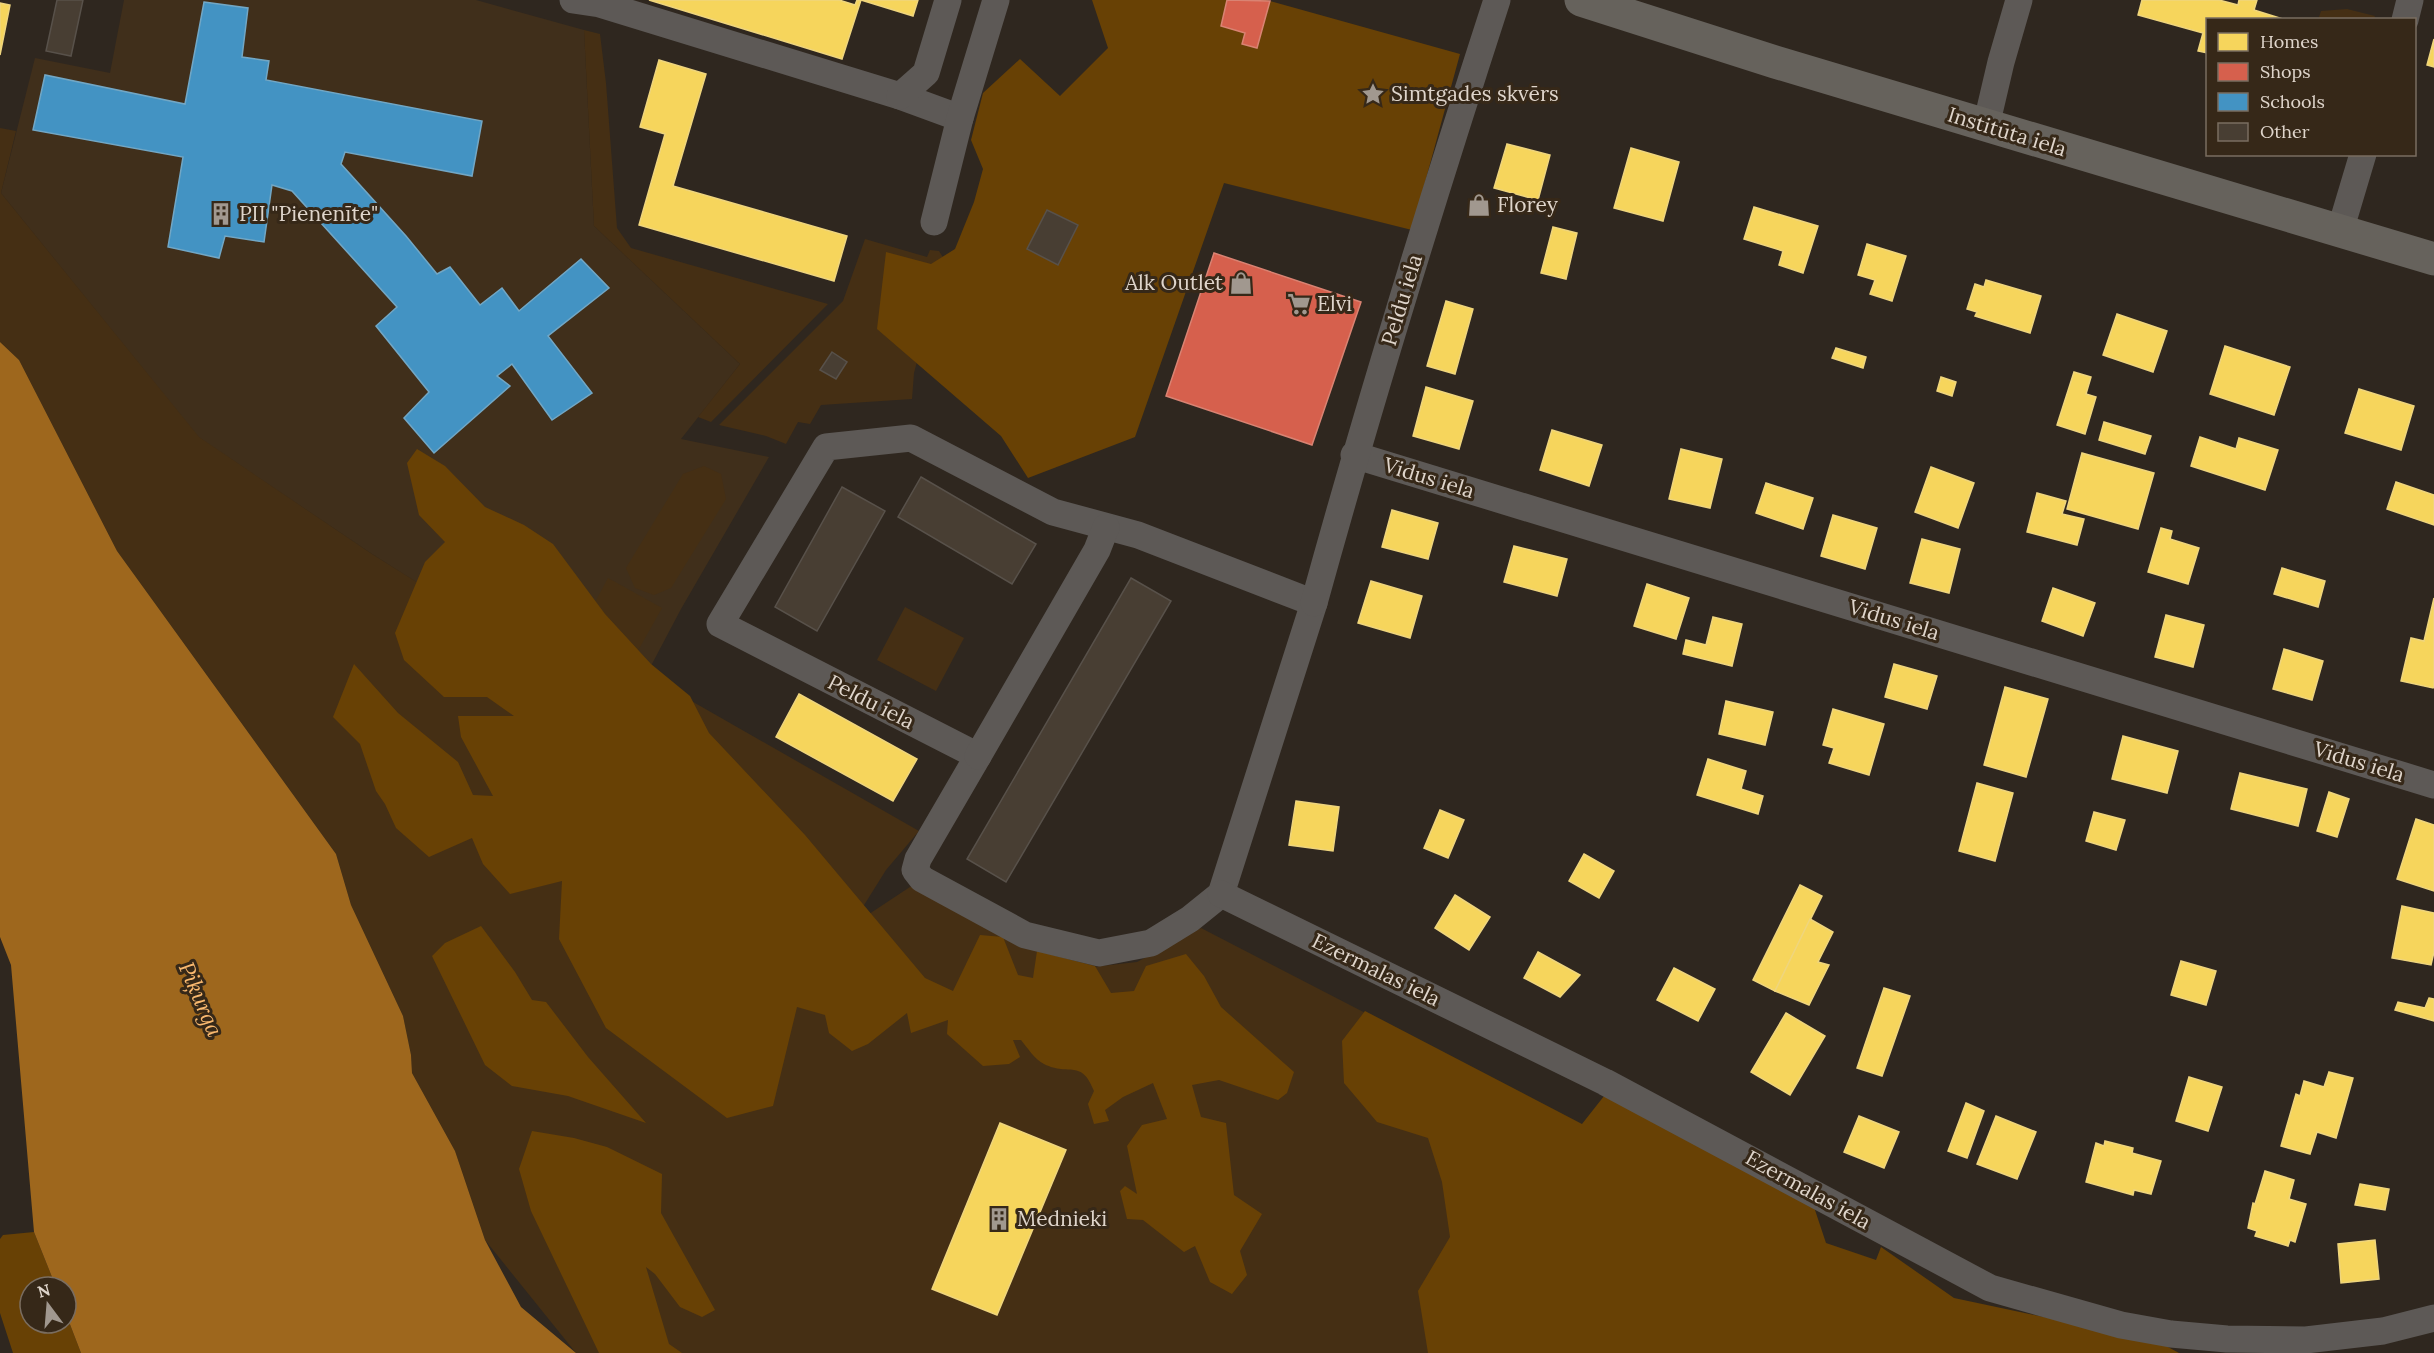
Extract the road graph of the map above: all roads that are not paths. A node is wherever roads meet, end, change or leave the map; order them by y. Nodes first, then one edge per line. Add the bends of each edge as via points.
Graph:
1 (573, 0) edge
2 (948, 0) edge
3 (996, 0) edge
4 (1497, 0) edge
5 (1581, 0) edge
6 (2019, 0) edge
7 (900, 96) junction
8 (960, 118) junction
9 (1986, 126) junction
10 (2362, 156) edge
11 (934, 222) dead end
12 (2340, 231) junction
13 (2434, 259) edge
14 (1354, 455) junction
15 (1107, 526) junction
16 (1314, 603) junction
17 (978, 756) junction
18 (2434, 786) edge
19 (1221, 894) junction
20 (2434, 1318) edge

1 - 7 street via 600,3
2 - 7 street via 926,73
3 - 8 street
4 - 14 street, Peldu iela
5 - 9 main road, Institūta iela
6 - 9 street
7 - 8 street
8 - 11 street
9 - 12 main road, Institūta iela
10 - 12 street
12 - 13 main road, Institūta iela
14 - 16 street, Peldu iela
14 - 18 street, Vidus iela
15 - 16 street, Peldu iela
15 - 17 street via 1097,550
15 - 17 street, Peldu iela via 1053,512 911,438 826,447 720,624
16 - 19 street, Peldu iela
17 - 19 street via 918,859 915,870 941,890 1025,934 1099,952 1151,944
19 - 20 street, Ezermalas iela via 1605,1082 1990,1288 2121,1325 2227,1339 2306,1340 2383,1330

